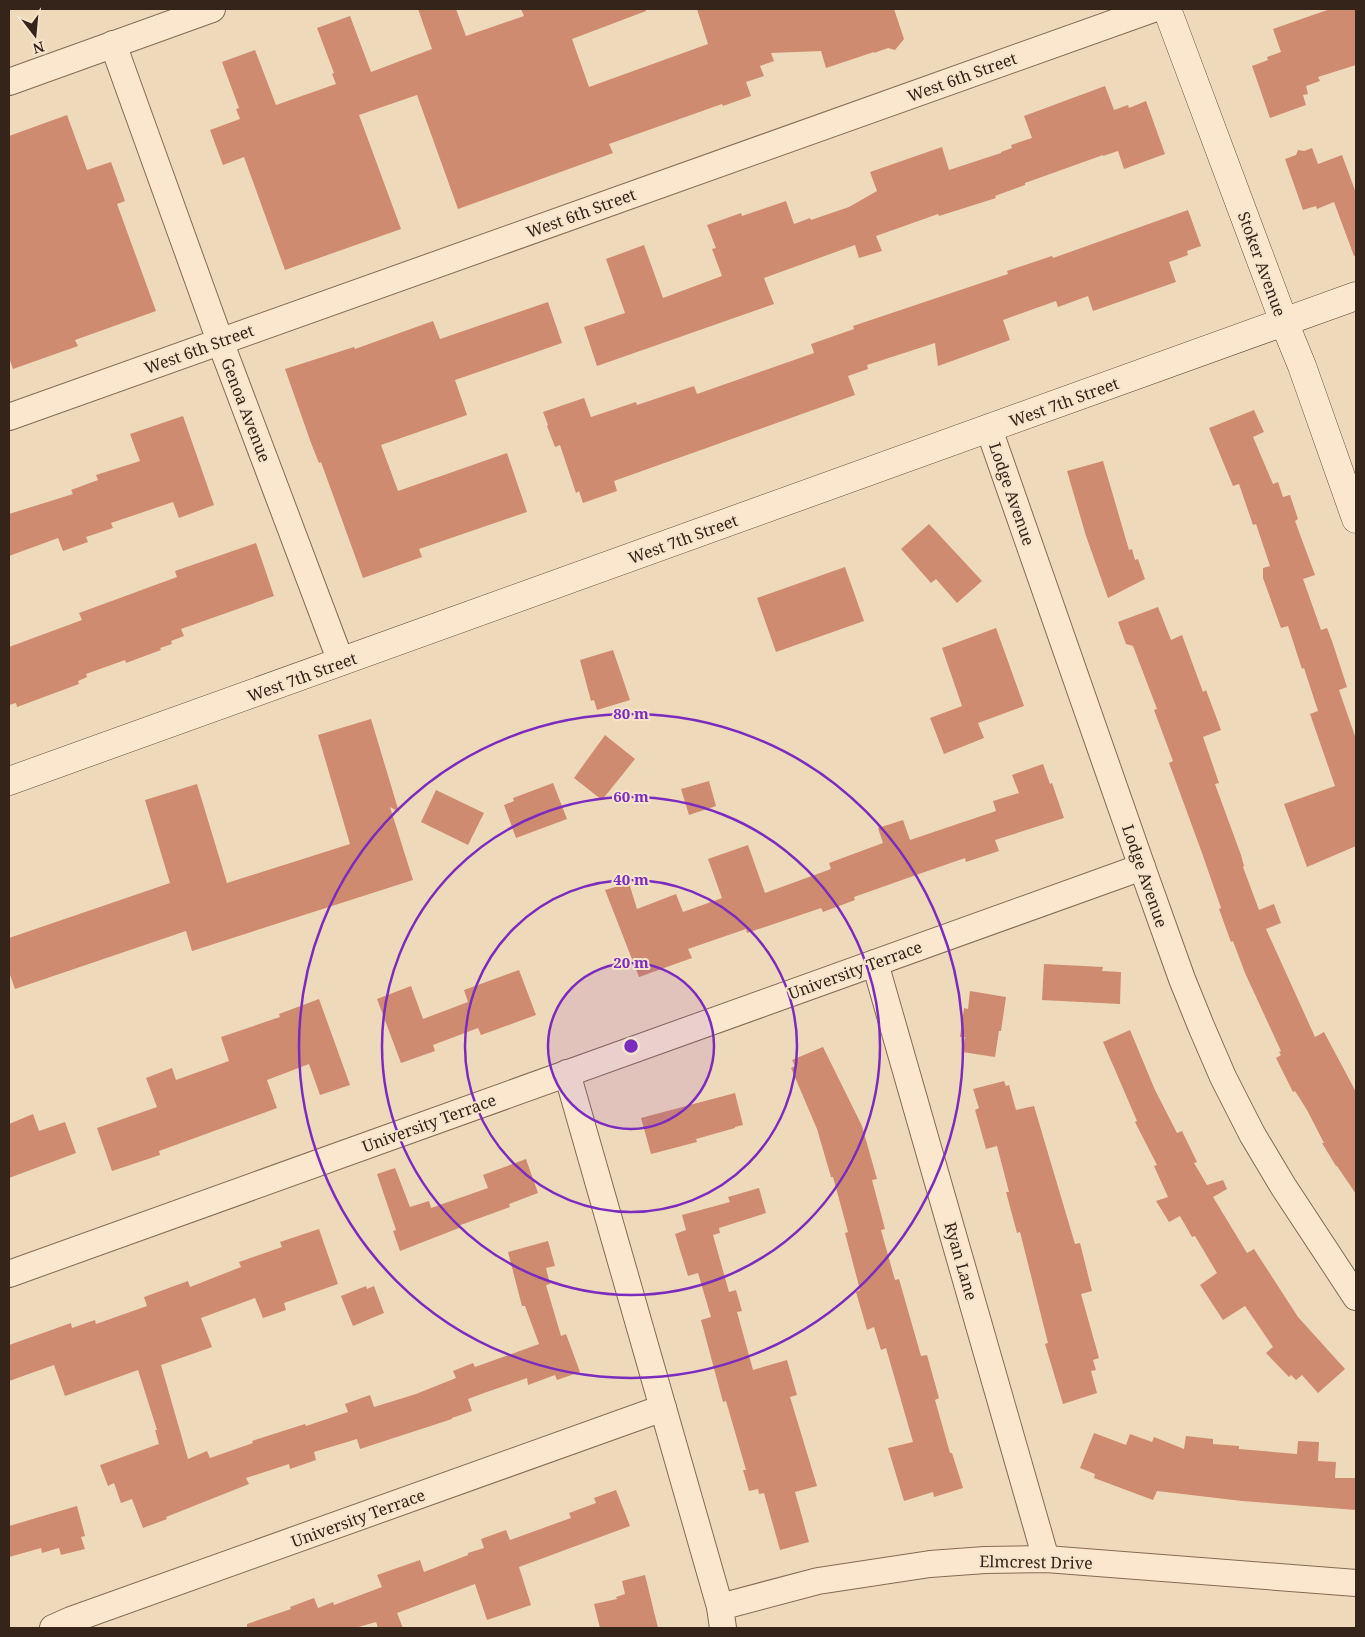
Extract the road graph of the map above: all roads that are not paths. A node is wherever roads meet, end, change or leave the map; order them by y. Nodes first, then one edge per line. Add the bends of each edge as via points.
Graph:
1 (212, 9) edge
2 (1153, 9) edge
3 (1167, 9) edge
4 (113, 44) junction
5 (9, 82) edge
6 (1356, 296) edge
7 (1284, 322) junction
8 (220, 341) junction
9 (9, 418) edge
10 (989, 429) junction
11 (1356, 519) edge
12 (341, 662) junction
13 (9, 781) edge
14 (1142, 867) junction
15 (875, 963) junction
16 (568, 1073) junction
17 (9, 1274) edge
18 (1356, 1297) edge
19 (663, 1408) junction
20 (1046, 1559) junction
21 (1356, 1583) edge
22 (721, 1617) edge
23 (53, 1628) edge

1 - 4 street
2 - 8 street, West 6th Street
3 - 7 main road, Stoker Avenue
4 - 5 street
4 - 8 street, Genoa Avenue
6 - 7 main road, West 7th Street
7 - 10 main road, West 7th Street
7 - 11 main road, Stoker Avenue
8 - 9 street, West 6th Street
8 - 12 street, Genoa Avenue
10 - 12 main road, West 7th Street
10 - 14 street, Lodge Avenue
12 - 13 main road, West 7th Street
14 - 15 street, University Terrace
14 - 18 street, Lodge Avenue via 1182,979 1223,1077 1283,1186
15 - 16 street, University Terrace
15 - 20 street, Ryan Lane
16 - 17 street, University Terrace
16 - 19 street
19 - 22 street
19 - 23 street, University Terrace
20 - 21 street, Elmcrest Drive
20 - 22 street, Elmcrest Drive via 912,1566 818,1581

